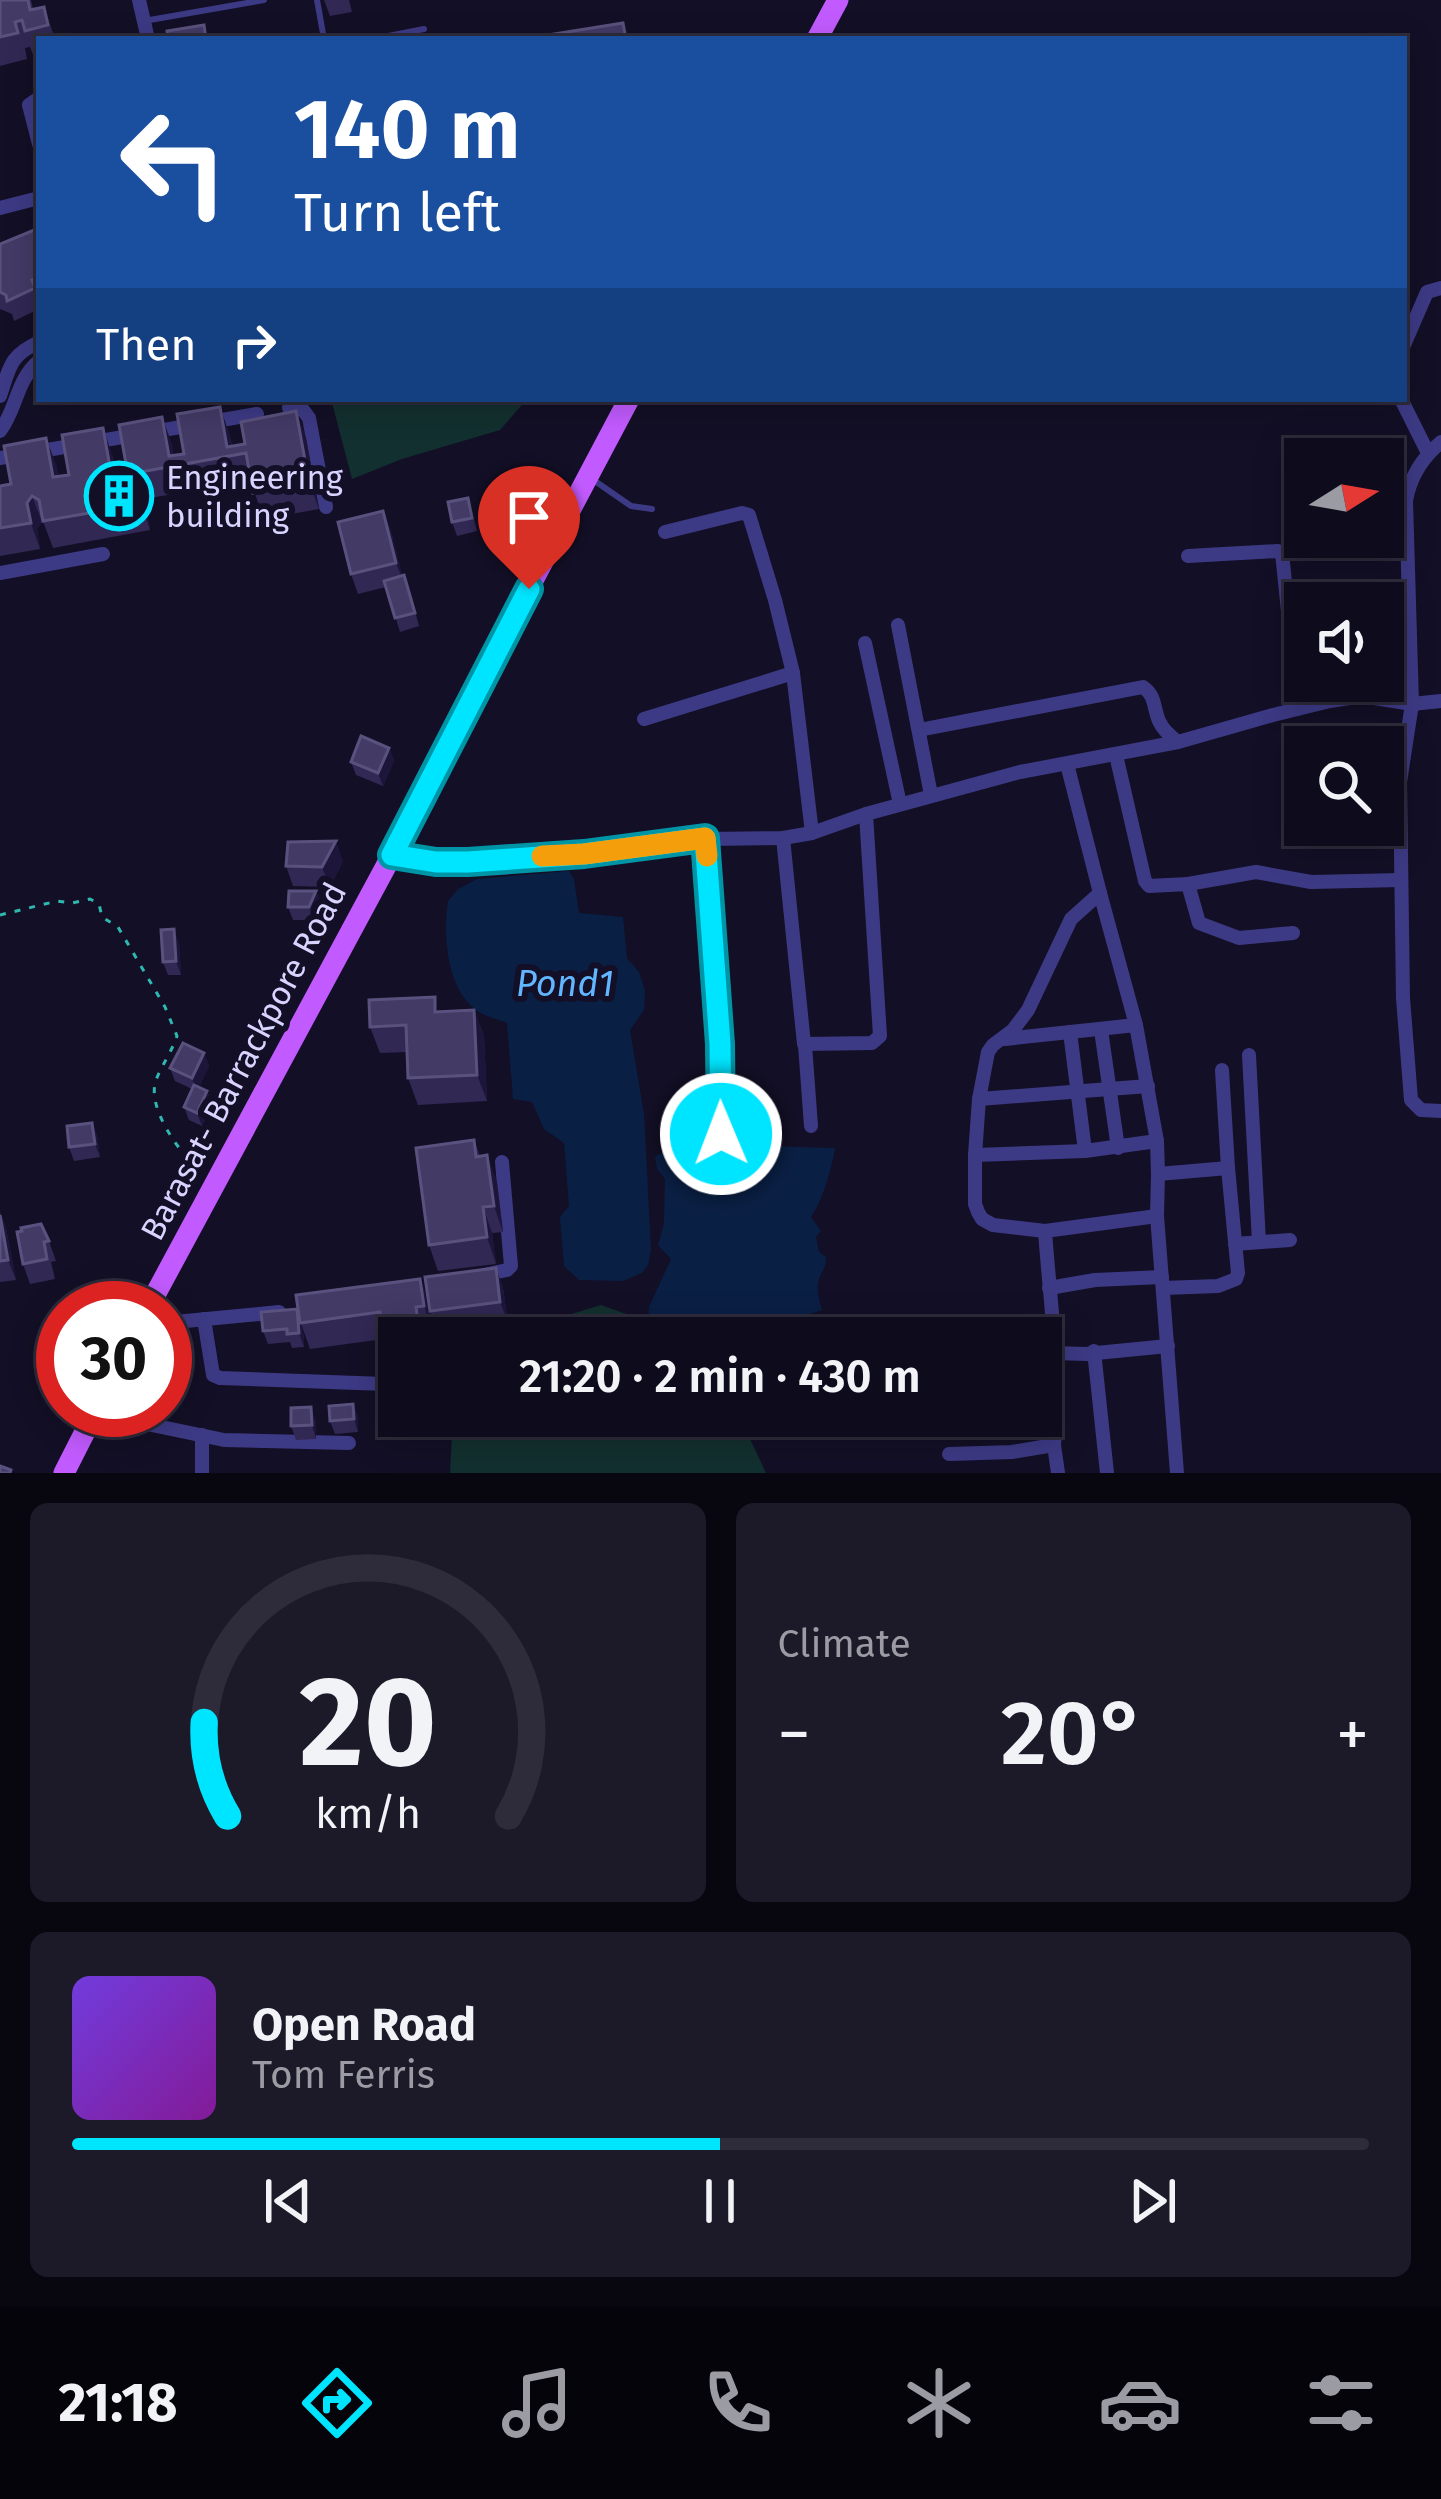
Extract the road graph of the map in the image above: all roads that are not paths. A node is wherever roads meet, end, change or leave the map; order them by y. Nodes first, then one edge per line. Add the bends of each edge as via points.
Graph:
1 (140, 0) edge
2 (264, 0) edge
3 (317, 0) edge
4 (838, 0) edge
5 (144, 21) junction
6 (424, 29) dead end
7 (147, 36) edge
8 (323, 36) edge
9 (388, 36) edge
10 (819, 36) edge
11 (36, 100) edge
12 (36, 132) edge
13 (36, 199) edge
14 (0, 208) edge
15 (1441, 288) edge
16 (1407, 338) edge
17 (36, 344) edge
18 (36, 364) edge
19 (0, 396) edge
20 (627, 402) edge
21 (1402, 402) edge
22 (286, 404) edge
23 (260, 406) edge
24 (0, 431) edge
25 (1441, 442) edge
26 (1427, 453) junction
27 (0, 458) edge
28 (589, 476) junction
29 (326, 507) dead end
30 (652, 509) dead end
31 (665, 532) dead end
32 (103, 554) dead end
33 (1188, 556) dead end
34 (0, 573) edge
35 (898, 626) dead end
36 (866, 643) dead end
37 (793, 673) junction
38 (1441, 701) edge
39 (1412, 704) junction
40 (1298, 708) junction
41 (644, 719) dead end
42 (919, 730) junction
43 (1178, 742) junction
44 (1116, 754) junction
45 (1066, 764) junction
46 (931, 795) junction
47 (900, 804) junction
48 (866, 814) junction
49 (812, 833) junction
50 (705, 838) junction
51 (784, 838) junction
52 (392, 855) junction
53 (1401, 880) junction
54 (1188, 884) junction
55 (1100, 893) junction
56 (1293, 933) dead end
57 (1136, 1025) junction
58 (1101, 1030) junction
59 (1070, 1032) junction
60 (1005, 1039) junction
61 (805, 1045) junction
62 (1249, 1055) dead end
63 (1222, 1070) dead end
64 (1148, 1087) junction
65 (1109, 1091) junction
66 (1079, 1092) junction
67 (979, 1099) junction
68 (1441, 1112) edge
69 (811, 1126) dead end
70 (721, 1134) dead end
71 (1157, 1141) junction
72 (1118, 1148) junction
73 (1085, 1151) junction
74 (975, 1155) junction
75 (502, 1162) dead end
76 (1228, 1168) junction
77 (1158, 1174) junction
78 (1156, 1216) junction
79 (1045, 1231) junction
80 (1290, 1240) dead end
81 (1259, 1242) junction
82 (1235, 1244) junction
83 (475, 1277) edge
84 (162, 1281) edge
85 (1163, 1283) junction
86 (1049, 1288) junction
87 (296, 1310) edge
88 (1051, 1317) edge
89 (204, 1319) junction
90 (192, 1321) edge
91 (1168, 1346) junction
92 (1094, 1351) junction
93 (1062, 1353) edge
94 (378, 1384) edge
95 (192, 1433) edge
96 (202, 1435) junction
97 (82, 1437) edge
98 (1055, 1437) edge
99 (350, 1443) dead end
100 (1054, 1445) junction
101 (949, 1454) dead end
102 (64, 1473) edge
103 (202, 1473) edge
104 (1058, 1473) edge
105 (1106, 1473) edge
106 (1177, 1473) edge

1 - 5 street
2 - 5 lane
3 - 8 lane
4 - 10 main road
5 - 7 street
6 - 9 lane
11 - 12 street via 29,105
13 - 14 street
15 - 16 street via 1427,292
17 - 19 street via 14,358
18 - 24 street
20 - 28 main road, Barasat- Barrackpore Road
21 - 26 street
22 - 23 street via 288,418 276,427 262,423
22 - 29 street via 310,418
23 - 27 street
25 - 26 street
26 - 39 street via 1406,501
28 - 30 lane via 631,506
28 - 52 main road, Barasat- Barrackpore Road
31 - 37 street via 749,515
32 - 34 street
33 - 40 street via 1282,554
35 - 42 street
36 - 47 street
37 - 41 street
37 - 49 street
38 - 39 street
39 - 40 street via 1362,696
39 - 53 street via 1400,782
40 - 43 street
42 - 43 street via 1143,687
42 - 46 street
43 - 44 street
44 - 45 street
44 - 54 street via 1145,881
45 - 46 street
45 - 55 street
46 - 47 street
47 - 48 street
48 - 49 street
48 - 61 street via 880,1036
49 - 51 street
50 - 51 street
50 - 52 street via 468,862
50 - 70 street
51 - 61 street
52 - 84 main road, Barasat- Barrackpore Road
53 - 54 street via 1311,882 1256,872
53 - 68 street via 1412,1100
54 - 56 street via 1203,925 1239,938
55 - 57 street
55 - 60 street via 1072,920
57 - 58 street
57 - 64 street
58 - 59 street
58 - 65 street
59 - 60 street
59 - 66 street
60 - 67 street via 988,1052
61 - 69 street
62 - 81 street
63 - 76 street
64 - 65 street
64 - 71 street
65 - 66 street
65 - 72 street
66 - 67 street
66 - 73 street
67 - 74 street
71 - 72 street
71 - 77 street
72 - 73 street
73 - 74 street
74 - 79 street via 982,1219
75 - 83 street via 511,1266
76 - 77 street
76 - 82 street
77 - 78 street
78 - 79 street
78 - 85 street
79 - 86 street
80 - 81 street
81 - 82 street
82 - 85 street via 1236,1279 1218,1286
85 - 86 street
85 - 91 street
86 - 88 street
87 - 89 street
89 - 90 street
89 - 94 street via 210,1366 220,1378
91 - 92 street
91 - 106 street
92 - 93 street
92 - 105 street
95 - 96 street
96 - 99 street
96 - 103 street
97 - 102 main road
98 - 100 street
100 - 101 street
100 - 104 street

